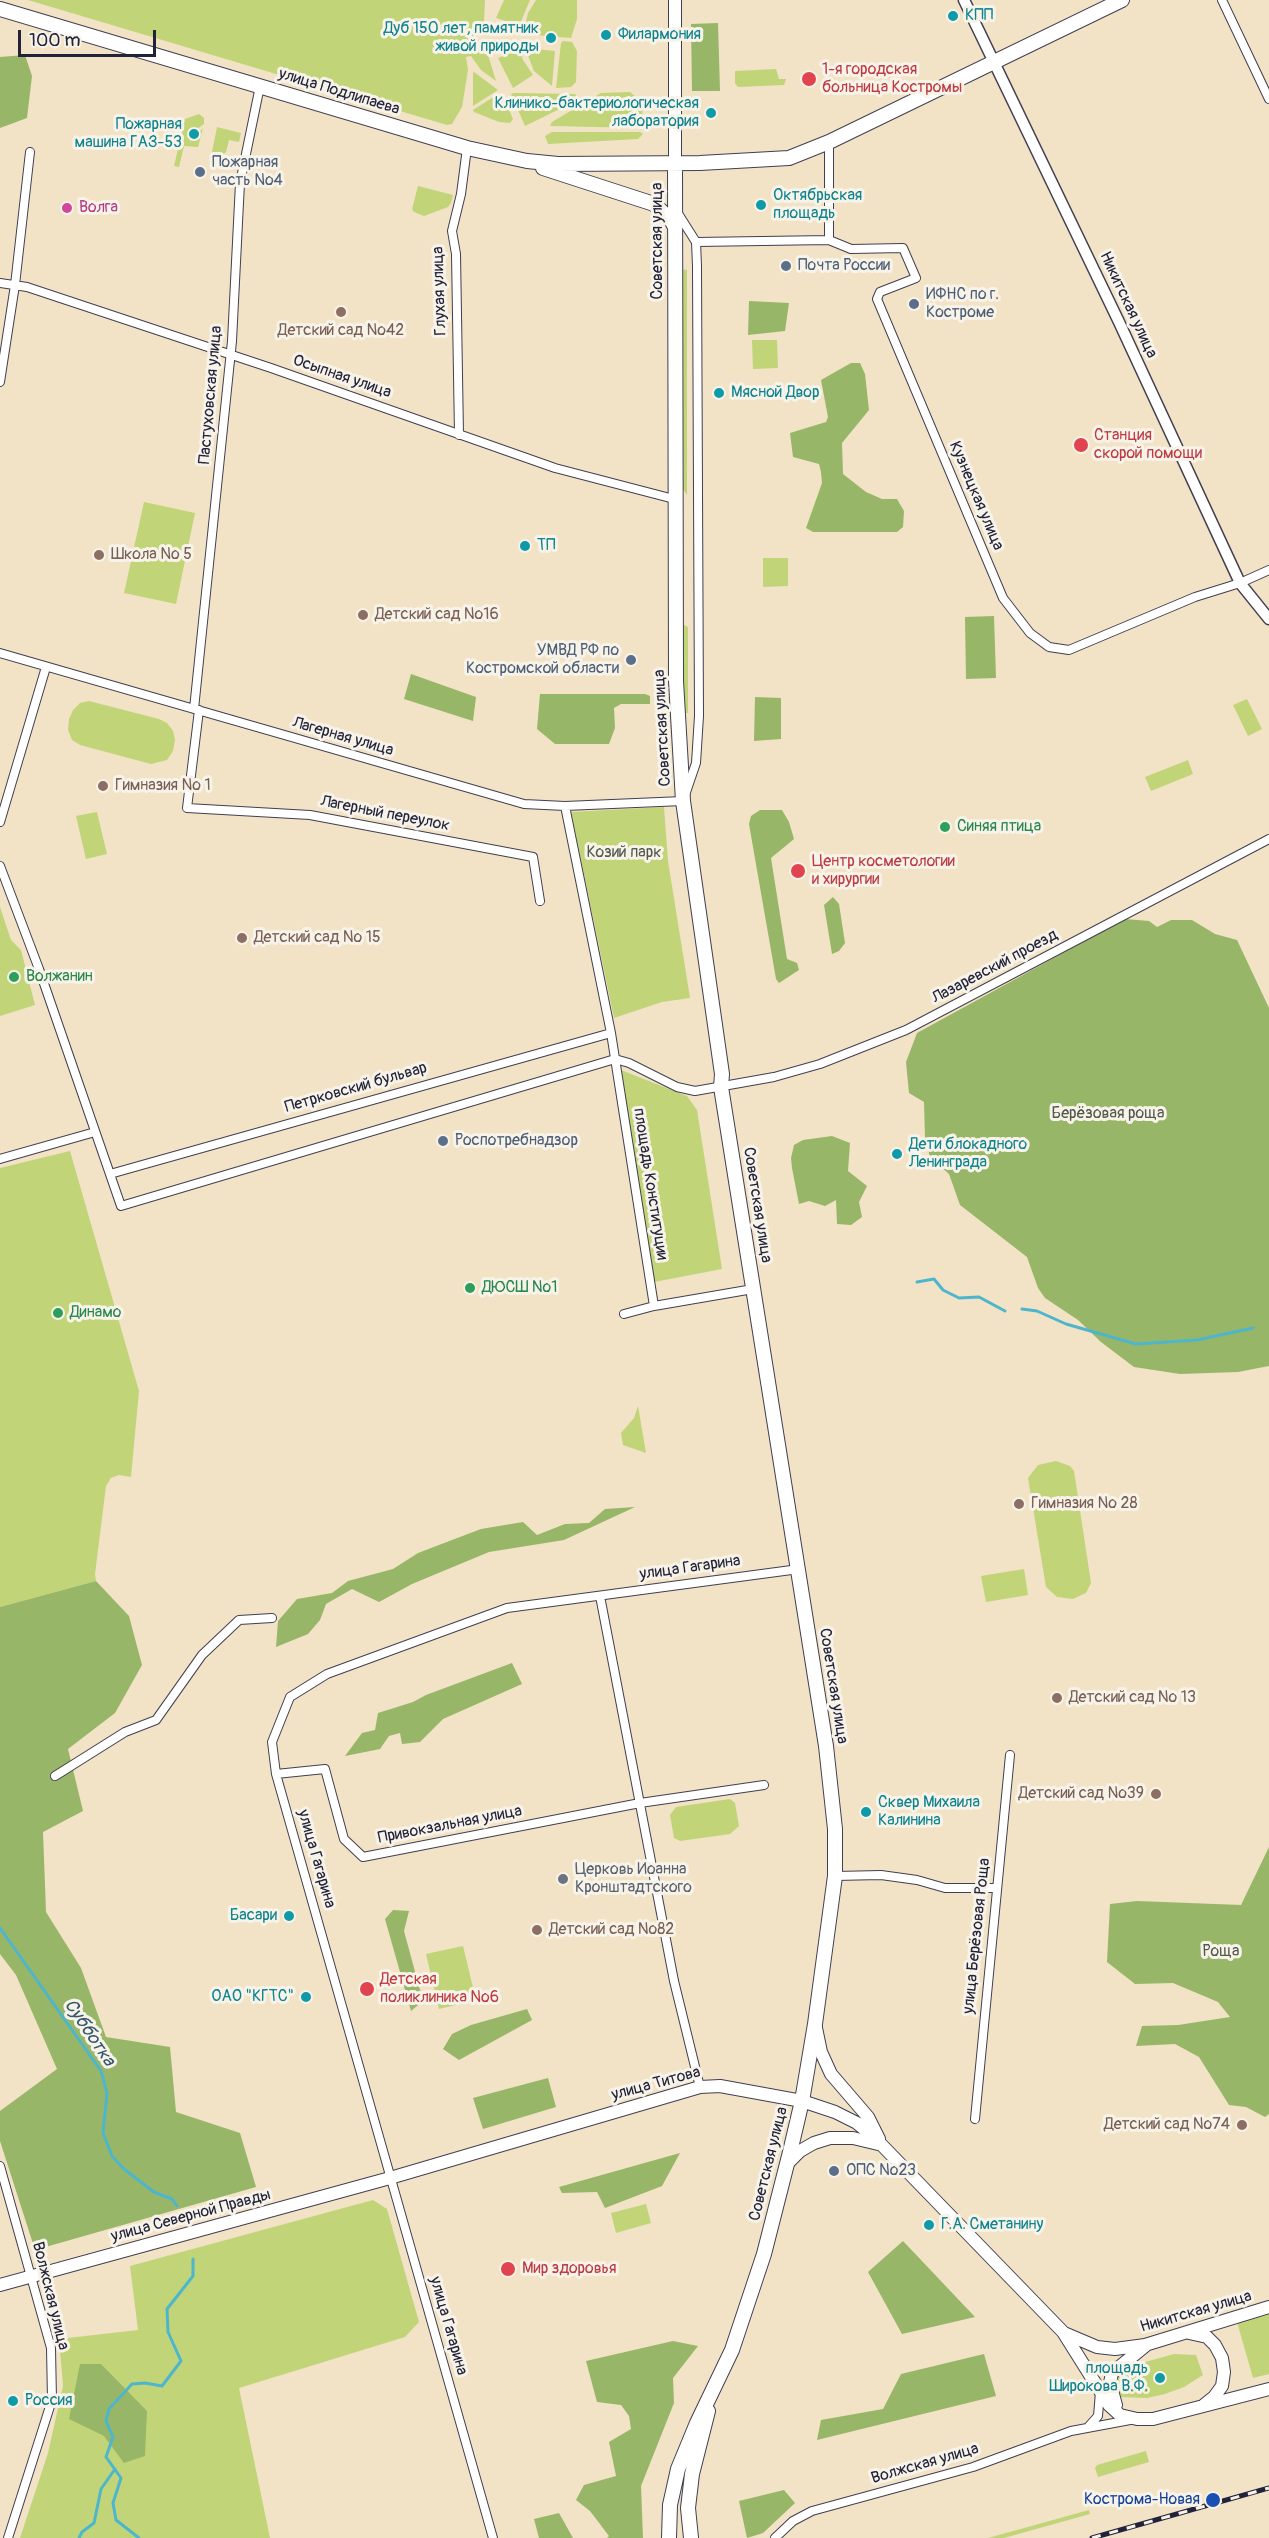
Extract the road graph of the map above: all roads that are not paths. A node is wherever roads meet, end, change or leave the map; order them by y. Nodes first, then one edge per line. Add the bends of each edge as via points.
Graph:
1 (675, 0) edge
2 (964, 0) edge
3 (1122, 0) edge
4 (1222, 0) edge
5 (0, 9) edge
6 (994, 63) junction
7 (260, 86) junction
8 (1269, 99) edge
9 (830, 142) junction
10 (467, 148) junction
11 (30, 152) dead end
12 (527, 161) junction
13 (675, 162) junction
14 (675, 209) junction
15 (676, 230) junction
16 (829, 240) junction
17 (696, 242) junction
18 (0, 283) edge
19 (15, 285) junction
20 (230, 355) junction
21 (0, 382) edge
22 (459, 435) junction
23 (674, 499) junction
24 (1269, 570) edge
25 (1240, 584) junction
26 (1269, 620) edge
27 (0, 653) edge
28 (46, 668) junction
29 (196, 710) junction
30 (683, 801) junction
31 (565, 806) junction
32 (187, 808) joint
33 (0, 822) edge
34 (1269, 839) edge
35 (0, 866) edge
36 (540, 900) dead end
37 (611, 1033) junction
38 (613, 1048) junction
39 (616, 1063) junction
40 (629, 1063) junction
41 (721, 1087) junction
42 (95, 1132) junction
43 (0, 1159) edge
44 (110, 1174) junction
45 (753, 1289) junction
46 (654, 1306) junction
47 (624, 1314) dead end
48 (799, 1569) junction
49 (600, 1596) junction
50 (272, 1618) dead end
51 (1010, 1755) dead end
52 (276, 1773) junction
53 (55, 1776) dead end
54 (764, 1785) dead end
55 (640, 1803) junction
56 (835, 1876) junction
57 (997, 1888) junction
58 (815, 2024) junction
59 (700, 2087) junction
60 (802, 2101) junction
61 (975, 2119) dead end
62 (882, 2145) junction
63 (787, 2164) junction
64 (0, 2166) edge
65 (390, 2178) junction
66 (30, 2277) junction
67 (0, 2285) edge
68 (1269, 2307) edge
69 (1063, 2332) junction
70 (1186, 2332) junction
71 (1146, 2345) junction
72 (1112, 2373) junction
73 (1101, 2389) junction
74 (1269, 2389) edge
75 (711, 2397) junction
76 (1201, 2408) junction
77 (1120, 2415) junction
78 (1137, 2419) junction
79 (1088, 2426) junction
80 (0, 2532) edge
81 (10, 2534) edge
82 (493, 2538) edge
83 (669, 2538) edge
84 (691, 2538) edge
85 (775, 2538) edge

1 - 13 main road, Советская улица
2 - 6 street, Никитская улица
3 - 6 main road, улица Подлипаева
4 - 8 street
5 - 7 main road, улица Подлипаева
6 - 9 main road, улица Подлипаева
6 - 25 street, Никитская улица
7 - 10 main road, улица Подлипаева
7 - 20 street, Пастуховская улица via 240,183
9 - 13 main road, улица Подлипаева via 789,158
9 - 16 street
10 - 12 main road, улица Подлипаева
10 - 22 street, Глухая улица via 452,231 456,254
11 - 19 street
12 - 13 main road, улица Подлипаева
12 - 15 main road via 654,204
13 - 14 main road, Советская улица
14 - 15 main road, Советская улица
14 - 17 street
15 - 23 main road, Советская улица
16 - 17 street
16 - 25 street, Кузнецкая улица via 851,249 903,249 916,278 880,292 877,299 1003,598 1030,633 1049,647 1069,650 1195,597
17 - 30 street via 699,716 696,763
18 - 19 street, Осыпная улица
19 - 20 street, Осыпная улица
19 - 21 street
20 - 22 street, Осыпная улица
20 - 29 street, Пастуховская улица
22 - 23 street, Осыпная улица via 555,468
23 - 30 main road, Советская улица via 676,716
24 - 25 street
25 - 26 street, Никитская улица
27 - 28 street, Лагерная улица
28 - 29 street, Лагерная улица
28 - 33 street
29 - 31 street, Лагерная улица via 524,804
29 - 32 street, Пастуховская улица
30 - 31 street, Лагерная улица
30 - 41 main road, Советская улица
31 - 37 street
32 - 36 street, Лагерный переулок via 310,815 533,857
34 - 41 street, Лазаревский проезд via 906,1030 820,1064
35 - 42 street
37 - 38 street, площадь Конституции
37 - 44 street, Петрковский бульвар
38 - 39 street, площадь Конституции
38 - 40 street
39 - 40 street
39 - 44 street via 525,1085 121,1206
39 - 46 street, площадь Конституции
40 - 41 street, Лазаревский проезд via 677,1087 695,1091
41 - 45 main road, Советская улица
42 - 43 street
42 - 44 street
45 - 46 street
45 - 48 main road, Советская улица
46 - 47 street
48 - 49 street, улица Гагарина
48 - 56 main road, Советская улица via 832,1793
49 - 52 street, улица Гагарина via 507,1608 327,1674 290,1697 272,1742
49 - 55 street
50 - 53 street via 239,1620 202,1655 156,1720 125,1731
51 - 57 street, улица Берёзовая Роща
52 - 55 street, Привокзальная улица via 325,1769 344,1839 363,1857
52 - 65 street, улица Гагарина
54 - 55 street
55 - 59 street via 674,1981
56 - 57 street via 881,1875 945,1888
56 - 58 main road, Советская улица
57 - 61 street, улица Берёзовая Роща
58 - 60 main road, Советская улица
58 - 62 main road via 831,2074 868,2117
59 - 60 main road, улица Титова via 720,2086
59 - 65 main road, улица Титова
60 - 62 main road, улица Титова via 857,2123
60 - 63 main road, Советская улица
62 - 63 main road via 853,2138 830,2138 814,2142
62 - 69 main road, улица Титова
63 - 75 main road, Советская улица via 757,2276
64 - 66 street, Волжская улица
65 - 66 main road, улица Северной Правды
65 - 82 street, улица Гагарина
66 - 67 main road, улица Северной Правды
66 - 81 street, Волжская улица via 51,2348 52,2400
68 - 70 main road, Никитская улица
69 - 71 main road, Никитская улица via 1097,2347
69 - 73 main road
70 - 71 main road, Никитская улица
70 - 76 main road via 1207,2337 1222,2358 1222,2386
71 - 72 main road
72 - 73 street
72 - 77 main road via 1111,2392
73 - 77 main road
73 - 79 street via 1098,2416
74 - 76 main road
75 - 83 main road via 678,2469 670,2505
75 - 84 main road via 692,2474 688,2508
76 - 78 main road
77 - 78 main road
78 - 79 street, Волжская улица
79 - 85 street, Волжская улица via 973,2467 812,2511 793,2521
80 - 81 street

